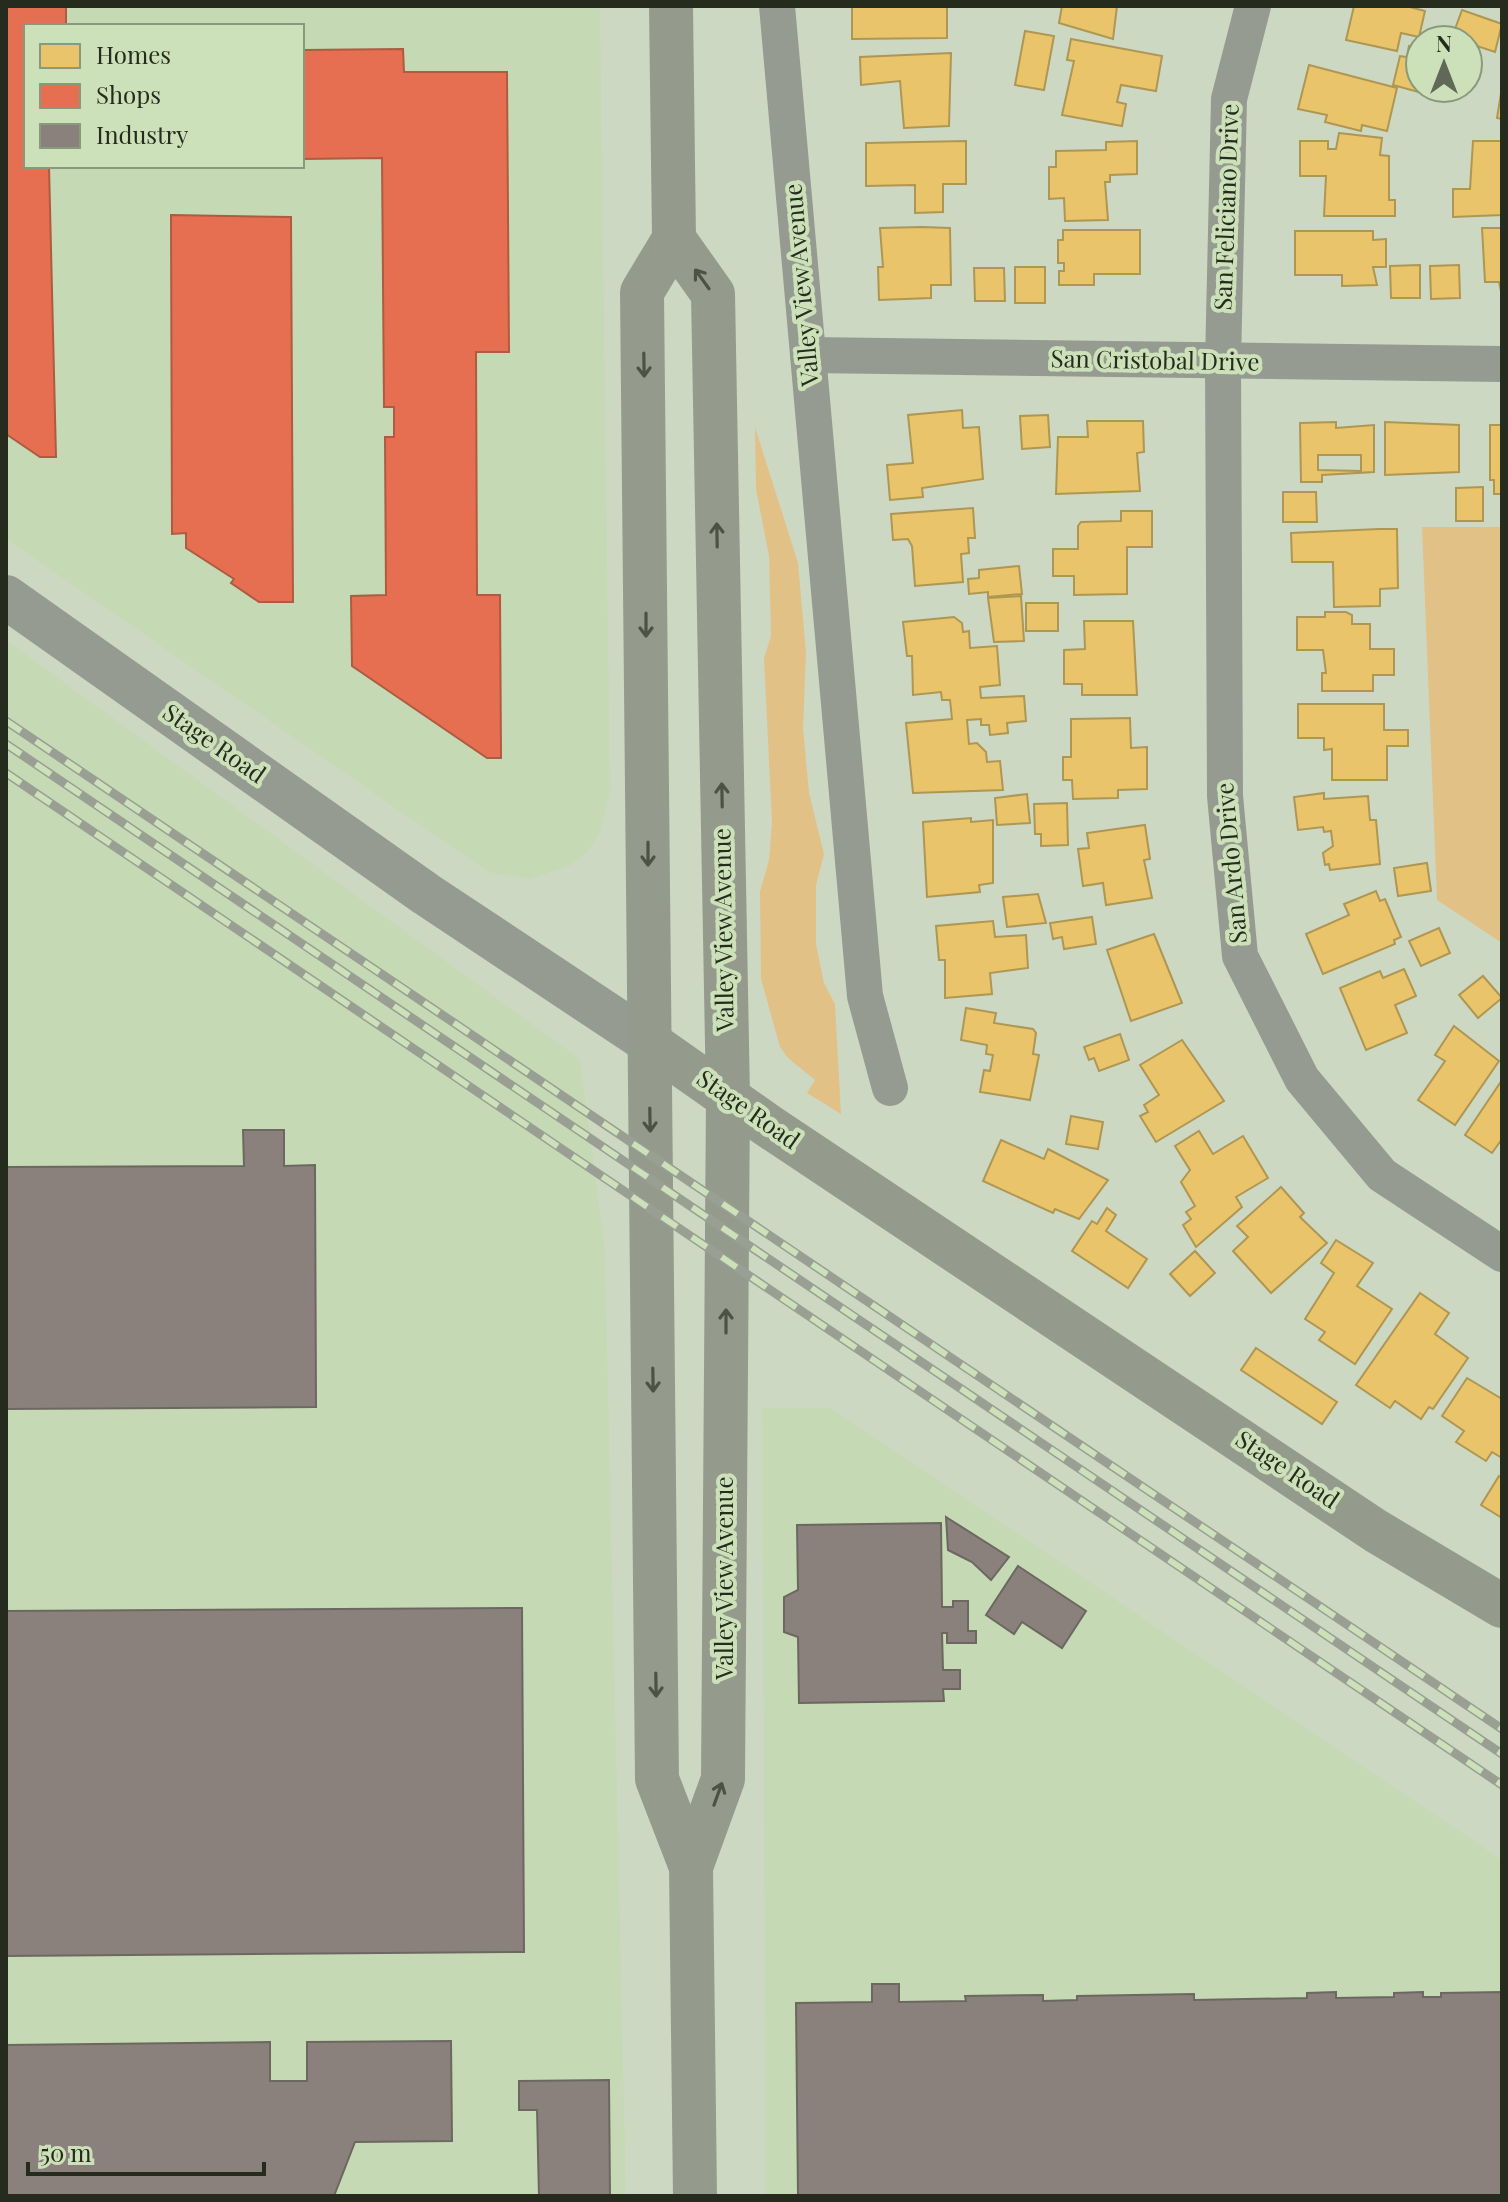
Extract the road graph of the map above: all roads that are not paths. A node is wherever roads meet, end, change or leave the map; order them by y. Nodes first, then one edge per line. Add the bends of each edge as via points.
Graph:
1 (671, 6) edge
2 (777, 6) edge
3 (1253, 6) edge
4 (674, 239) junction
5 (808, 355) junction
6 (1223, 363) junction
7 (1502, 364) edge
8 (6, 597) edge
9 (649, 1042) junction
10 (890, 1088) dead end
11 (728, 1097) junction
12 (1502, 1254) edge
13 (1502, 1606) edge
14 (691, 1867) junction
15 (695, 2196) edge

1 - 4 main road
2 - 5 street, Valley View Avenue
3 - 6 street, San Feliciano Drive via 1229,99
4 -> 9 main road, Valley View Avenue via 642,292
11 -> 4 main road, Valley View Avenue via 713,294
5 - 6 street, San Cristobal Drive
5 - 10 street, Valley View Avenue via 865,996
6 - 7 street, San Cristobal Drive
6 - 12 street, San Ardo Drive via 1225,796 1240,956 1302,1079 1382,1175
8 - 9 street, Stage Road via 426,894
9 - 11 main road, Stage Road
9 -> 14 main road, Valley View Avenue via 657,1779
11 - 13 main road, Stage Road via 1376,1531
14 -> 11 main road, Valley View Avenue via 723,1779
14 - 15 main road, Valley View Avenue

